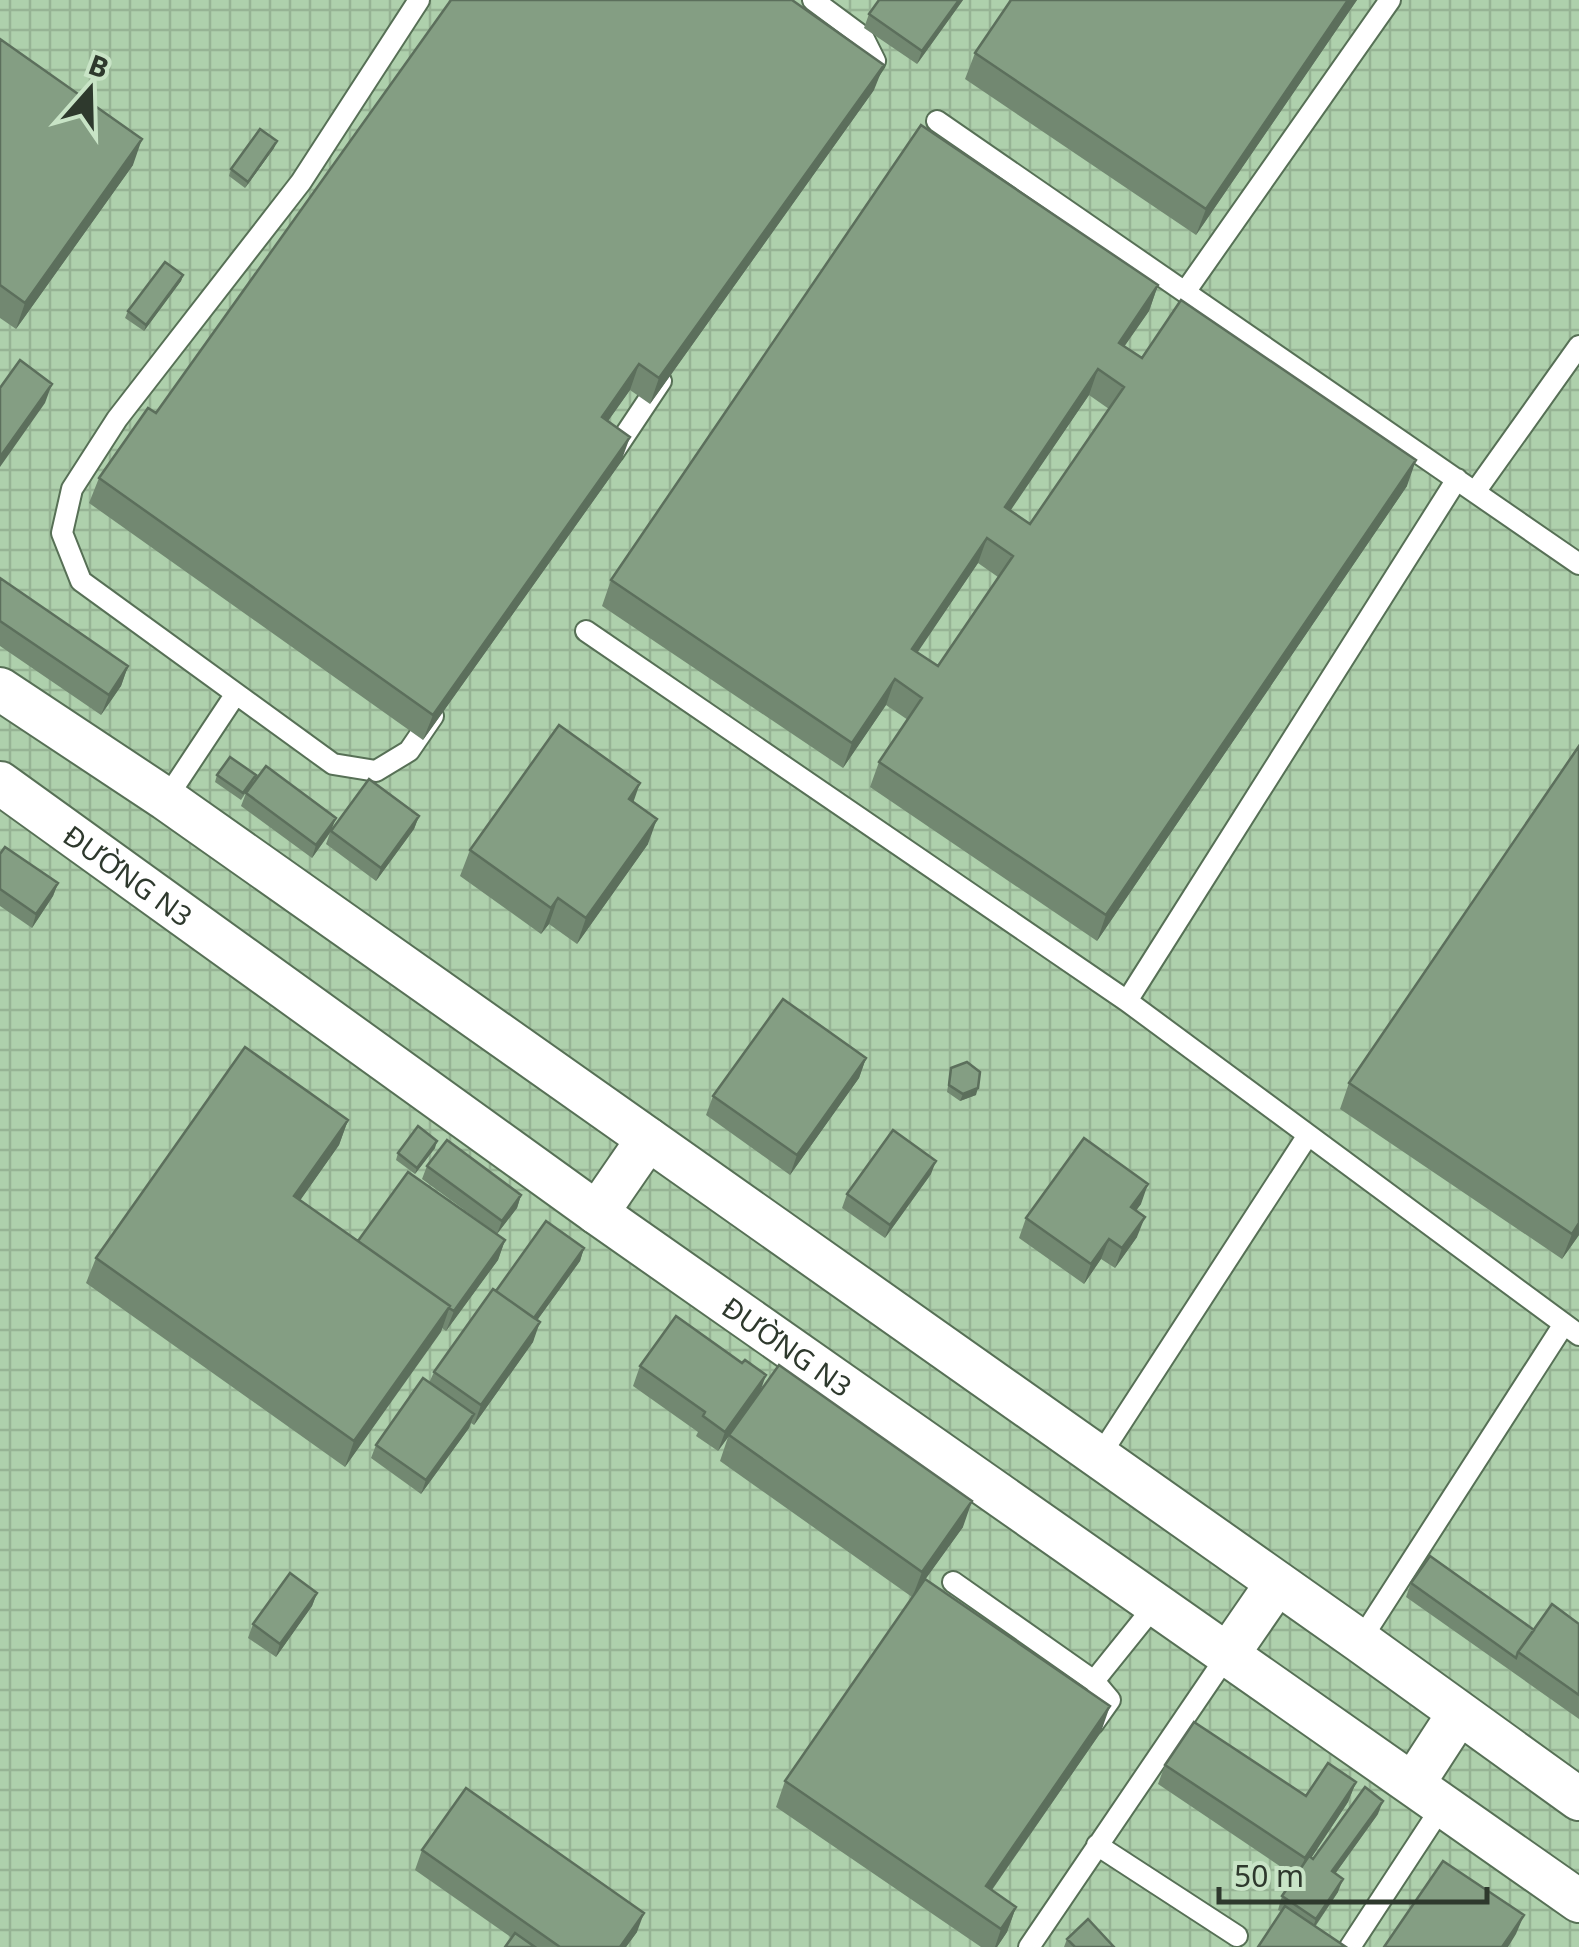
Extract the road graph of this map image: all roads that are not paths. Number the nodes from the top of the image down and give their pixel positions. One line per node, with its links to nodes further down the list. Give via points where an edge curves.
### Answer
1 (420, 0): 15 (lane, via 301,182 117,419 72,489 62,532 81,581)
2 (813, 0): 4 (lane, via 863,37 875,61)
3 (1390, 0): 6 (lane)
4 (854, 94)
5 (937, 120): 6 (lane)
6 (1185, 292): 10 (lane)
7 (1579, 346): 11 (lane)
8 (678, 356): 9 (lane)
9 (600, 472)
10 (1457, 479): 11 (lane); 19 (lane)
11 (1475, 492): 12 (lane)
12 (1579, 564)
13 (586, 631): 19 (lane)
14 (0, 689): 18 (street)
15 (235, 696): 16 (lane, via 333,764 376,771 409,751); 18 (lane)
16 (442, 702)
17 (0, 783): 22 (street, ĐƯỜNG N3)
18 (166, 799): 21 (street)
19 (1127, 1001): 20 (lane)
20 (1308, 1135): 23 (lane); 24 (lane)
21 (648, 1139): 22 (street); 24 (street)
22 (597, 1213): 27 (street, ĐƯỜNG N3)
23 (1571, 1330): 28 (lane)
24 (1099, 1456): 26 (street)
25 (953, 1582): 30 (lane)
26 (1278, 1582): 28 (street); 29 (street)
27 (1156, 1604): 29 (street, ĐƯỜNG N3); 30 (lane)
28 (1360, 1641): 31 (street)
29 (1228, 1654): 33 (street, ĐƯỜNG N3); 35 (lane)
30 (1094, 1681): 32 (lane, via 1110,1700)
31 (1460, 1713): 33 (street); 34 (street)
32 (1078, 1746)
33 (1428, 1794): 36 (street, ĐƯỜNG N3); 39 (lane)
34 (1579, 1799)
35 (1097, 1844): 37 (lane); 38 (lane)
36 (1579, 1901)
37 (1237, 1936)
38 (1029, 1947)
39 (1350, 1947)

